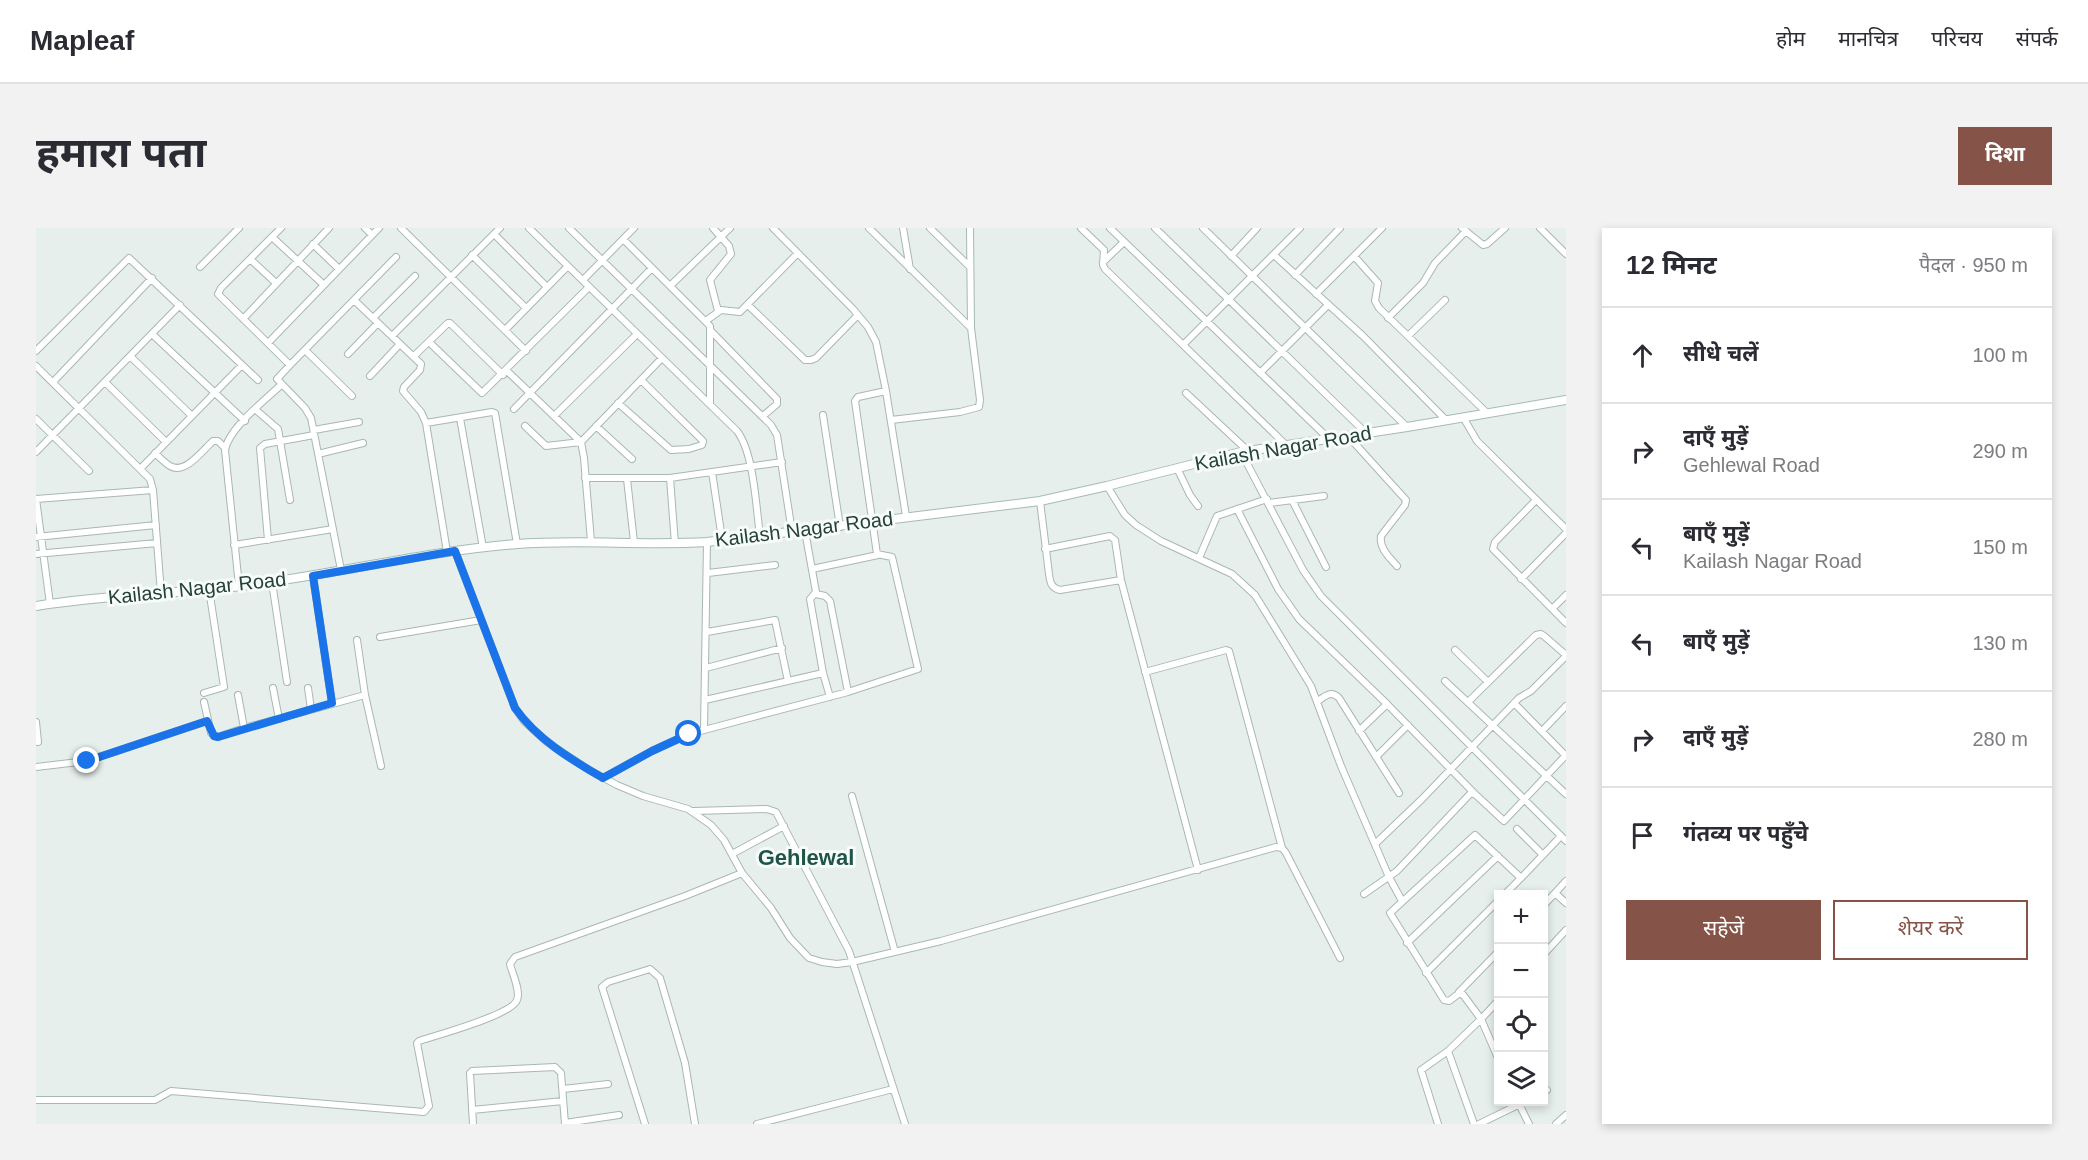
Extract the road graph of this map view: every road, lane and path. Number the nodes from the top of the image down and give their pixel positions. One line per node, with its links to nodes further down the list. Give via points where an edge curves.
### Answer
1 (239, 228): 48 (street)
2 (280, 228): 31 (street)
3 (329, 228): 35 (street)
4 (365, 228): 30 (street)
5 (379, 228): 30 (street)
6 (500, 228): 29 (street)
7 (530, 228): 47 (street)
8 (569, 228): 44 (street)
9 (634, 228): 33 (street)
10 (713, 228): 32 (street)
11 (730, 228): 32 (street)
12 (868, 228): 52 (street)
13 (903, 228): 52 (street)
14 (930, 228): 49 (street)
15 (970, 228): 49 (street)
16 (1081, 228): 46 (street, via 1104,250)
17 (1110, 228): 34 (street)
18 (1155, 228): 67 (street)
19 (1203, 228): 40 (street)
20 (1257, 228): 40 (street)
21 (1300, 228): 39 (street)
22 (1340, 228): 53 (street)
23 (1382, 228): 41 (street)
24 (1505, 228): 28 (street, via 1483,245)
25 (1540, 228): 37 (street)
26 (404, 229): 57 (street)
27 (775, 229): 36 (street)
28 (1464, 230): 76 (street, via 1423,283)
29 (494, 234): 38 (street); 62 (street)
30 (372, 235): 51 (street)
31 (272, 237): 43 (street); 45 (street)
32 (720, 237): 61 (street); 74 (street, via 731,254 710,280)
33 (623, 239): 44 (street); 50 (street)
34 (1124, 242): 46 (street); 80 (street)
35 (313, 244): 45 (street); 51 (street)
36 (797, 254): 70 (street); 75 (street)
37 (1566, 254)
38 (472, 255): 57 (street); 72 (street)
39 (1274, 255): 53 (street); 55 (street)
40 (1231, 256): 55 (street)
41 (1354, 256): 65 (street); 76 (street, via 1376,279 1379,286 1375,301)
42 (396, 257): 66 (street)
43 (250, 259): 59 (street); 77 (street, via 218,294)
44 (603, 260): 58 (street); 64 (street)
45 (297, 261): 59 (street); 60 (street)
46 (1104, 262): 92 (street, via 1105,270)
47 (568, 266): 58 (street); 62 (street)
48 (200, 267)
49 (971, 267): 82 (street)
50 (652, 268): 61 (street); 64 (street)
51 (339, 269): 60 (street)
52 (910, 270): 82 (street)
53 (1295, 275): 65 (street)
54 (415, 276): 78 (street)
55 (1253, 276): 67 (street); 81 (street)
56 (152, 278): 69 (street); 95 (street, via 132,258 127,258); 110 (street)
57 (451, 278): 83 (street); 87 (street)
58 (583, 280): 63 (street)
59 (276, 283): 77 (street)
60 (324, 285): 90 (street)
61 (670, 285): 79 (street)
62 (547, 287): 72 (street)
63 (589, 287): 73 (street); 96 (street)
64 (632, 289): 73 (street); 101 (street)
65 (1316, 294): 71 (street)
66 (354, 300): 78 (street); 93 (street)
67 (1229, 300): 80 (street); 94 (street)
68 (1445, 300): 88 (street)
69 (180, 305): 85 (street); 102 (street)
70 (748, 305): 74 (street, via 736,313); 75 (street, via 805,360 816,358)
71 (1328, 305): 81 (street); 133 (street)
72 (526, 308): 83 (street)
73 (612, 310): 86 (street); 115 (street)
74 (718, 311): 79 (street)
75 (858, 315): 113 (street, via 876,342)
76 (1388, 318): 88 (street)
77 (243, 319): 90 (street)
78 (376, 320): 87 (street); 97 (street)
79 (707, 320): 84 (street)
80 (1207, 322): 92 (street); 106 (street)
81 (1305, 327): 94 (street); 139 (street)
82 (971, 328): 132 (street, via 979,407)
83 (505, 330): 96 (street)
84 (711, 331): 101 (street); 128 (street, via 777,399 777,404)
85 (152, 334): 98 (street); 114 (street)
86 (637, 334): 100 (street); 127 (street)
87 (392, 336): 91 (street)
88 (1408, 336): 124 (street)
89 (429, 342): 99 (street); 105 (street, via 448,323 453,324); 105 (street, via 482,393)
90 (268, 343): 103 (street)
91 (400, 344): 99 (street); 107 (street)
92 (1184, 344): 149 (street)
93 (305, 350): 103 (street); 117 (street)
94 (1282, 350): 106 (street); 141 (street)
95 (36, 351)
96 (526, 351): 105 (street)
97 (348, 354)
98 (130, 356): 111 (street); 126 (street)
99 (414, 357): 136 (street, via 421,367 403,391)
100 (662, 358): 109 (street); 120 (street)
101 (709, 362): 120 (street); 128 (street)
102 (242, 365): 108 (street); 114 (street)
103 (290, 365): 112 (street, via 277,378)
104 (36, 366): 110 (street)
105 (504, 372): 115 (street)
106 (1260, 373): 144 (street)
107 (370, 376)
108 (258, 380)
109 (640, 380): 119 (street); 119 (street, via 703,441 702,445 671,450)
110 (53, 382): 121 (street)
111 (105, 382): 121 (street); 146 (street)
112 (281, 385): 123 (street); 140 (street, via 309,413)
113 (886, 391): 132 (street); 177 (street, via 855,401)
114 (214, 393): 126 (street); 134 (street)
115 (531, 393): 122 (street); 127 (street)
116 (1186, 393): 151 (street)
117 (352, 396)
118 (1566, 400): 124 (street, Kailash Nagar Road)
119 (618, 403): 138 (street)
120 (710, 404): 157 (street, via 743,438)
121 (80, 408): 142 (street); 158 (street)
122 (514, 409)
123 (256, 410): 134 (street); 145 (street, via 276,425)
124 (1487, 413): 129 (street, Kailash Nagar Road)
125 (823, 415): 179 (street)
126 (192, 416): 146 (street)
127 (554, 416): 147 (street)
128 (763, 416): 156 (street, via 775,430)
129 (1463, 417): 133 (street, Kailash Nagar Road); 171 (street, via 1477,441)
130 (460, 418): 136 (street); 192 (street, via 495,413); 195 (street)
131 (36, 419): 142 (street)
132 (891, 420): 176 (street)
133 (1446, 420): 139 (street, Kailash Nagar Road)
134 (245, 421): 150 (street)
135 (359, 422): 140 (street)
136 (426, 423): 197 (street)
137 (525, 426): 147 (street, via 546,446)
138 (596, 426): 147 (street); 155 (street)
139 (1407, 427): 141 (street, Kailash Nagar Road)
140 (314, 433): 145 (street); 154 (street)
141 (1366, 433): 143 (street, Kailash Nagar Road)
142 (53, 436): 152 (street); 160 (street)
143 (1348, 436): 144 (street, Kailash Nagar Road); 202 (street, via 1406,500 1380,536 1385,552)
144 (1329, 439): 149 (street, Kailash Nagar Road)
145 (281, 441): 169 (street); 187 (street, via 260,448)
146 (166, 442): 153 (street)
147 (581, 442): 162 (street)
148 (363, 443): 154 (street)
149 (1286, 445): 151 (street, Kailash Nagar Road)
150 (225, 448): 153 (street, via 213,441 188,465 177,468); 194 (street)
151 (1244, 451): 159 (street, Kailash Nagar Road); 173 (street)
152 (36, 452)
153 (155, 453): 158 (street)
154 (318, 454): 180 (street)
155 (632, 459)
156 (782, 462): 157 (street); 183 (street)
157 (750, 466): 161 (street); 184 (street)
158 (141, 468): 166 (street)
159 (1177, 468): 165 (street, Kailash Nagar Road); 174 (street)
160 (89, 471)
161 (712, 472): 163 (street); 186 (street)
162 (585, 478): 164 (street); 188 (street)
163 (670, 478): 164 (street); 193 (street)
164 (627, 479): 189 (street)
165 (1107, 486): 172 (street, Kailash Nagar Road); 200 (street, via 1136,525 1161,542)
166 (153, 490): 168 (street); 178 (street)
167 (1324, 496): 170 (street)
168 (36, 499): 185 (street)
169 (290, 500)
170 (1292, 500): 173 (street); 203 (street)
171 (1536, 500): 182 (street); 208 (street, via 1493,546 1494,552)
172 (1040, 501): 176 (street, Kailash Nagar Road); 196 (street)
173 (1268, 501): 175 (street); 260 (street, via 1303,570 1321,596)
174 (1198, 506)
175 (1237, 509): 200 (street, via 1215,519); 247 (street, via 1284,600)
176 (906, 516): 177 (street, Kailash Nagar Road)
177 (871, 521): 179 (street, Kailash Nagar Road); 199 (street)
178 (156, 525): 185 (street); 191 (street)
179 (840, 527): 181 (street, Kailash Nagar Road)
180 (333, 529): 187 (street); 205 (street)
181 (805, 531): 183 (street, Kailash Nagar Road); 204 (street)
182 (1566, 531): 208 (street)
183 (792, 532): 184 (street, Kailash Nagar Road)
184 (760, 536): 186 (street, Kailash Nagar Road)
185 (39, 537): 198 (street)
186 (722, 539): 190 (street, Kailash Nagar Road)
187 (268, 540): 194 (street)
188 (591, 541): 189 (street, Kailash Nagar Road); 192 (street, Kailash Nagar Road)
189 (634, 542): 193 (street, Kailash Nagar Road)
190 (707, 542): 193 (street, Kailash Nagar Road); 206 (street)
191 (157, 543): 198 (street); 213 (street)
192 (518, 544): 195 (street, Kailash Nagar Road)
193 (675, 544)
194 (234, 545): 211 (street)
195 (483, 548): 197 (street, Kailash Nagar Road)
196 (1045, 549): 209 (street, via 1054,589); 209 (street, via 1112,537)
197 (451, 552): 205 (street, Kailash Nagar Road); 219 (street)
198 (40, 553): 216 (street)
199 (878, 555): 204 (street); 236 (street, via 892,557 918,669)
200 (1198, 558): 242 (street, via 1232,574 1255,595)
201 (775, 565): 206 (street)
202 (1397, 566)
203 (1326, 567)
204 (812, 569): 214 (street)
205 (341, 570): 207 (street, Kailash Nagar Road)
206 (708, 573): 221 (street)
207 (313, 576): 210 (street, Kailash Nagar Road); 245 (street)
208 (1521, 579): 218 (street)
209 (1121, 580): 228 (street)
210 (272, 582): 211 (street, Kailash Nagar Road); 232 (street)
211 (239, 586): 212 (street, Kailash Nagar Road)
212 (209, 589): 213 (street, Kailash Nagar Road); 237 (street, via 224,687)
213 (161, 593): 216 (street, Kailash Nagar Road)
214 (816, 594): 229 (street, via 810,601); 236 (street, via 830,601)
215 (1566, 595): 218 (street)
216 (50, 604): 217 (street, Kailash Nagar Road)
217 (36, 606)
218 (1552, 609): 220 (street)
219 (481, 620): 222 (street); 267 (street, via 515,708 524,721 561,753)
220 (1566, 623)
221 (707, 632): 224 (street, via 772,619 777,622); 227 (street)
222 (380, 637)
223 (357, 640): 239 (street)
224 (782, 648): 227 (street); 230 (street)
225 (1455, 650): 233 (street)
226 (1566, 656): 233 (street, via 1538,634); 246 (street)
227 (706, 668): 241 (street)
228 (1145, 672): 278 (street, via 1229,651); 282 (street)
229 (823, 674): 230 (street); 240 (street)
230 (788, 681): 241 (street)
231 (1445, 681): 244 (street)
232 (287, 682)
233 (1488, 682): 244 (street)
234 (273, 688): 250 (street)
235 (308, 688): 249 (street)
236 (848, 692): 240 (street)
237 (204, 693)
238 (238, 695): 255 (street)
239 (365, 695): 245 (street); 263 (street)
240 (830, 697): 256 (street)
241 (705, 700): 256 (street)
242 (1318, 701): 257 (street, via 1329,693 1336,695); 277 (street)
243 (204, 702): 251 (street)
244 (1468, 702): 254 (street)
245 (332, 703): 249 (street)
246 (1514, 703): 254 (street); 258 (street)
247 (1387, 704): 253 (street); 257 (street)
248 (1566, 706): 258 (street)
249 (311, 709): 250 (street)
250 (279, 719): 255 (street)
251 (207, 721): 255 (street, via 218,737); 264 (street, via 87,761)
252 (36, 722): 259 (street)
253 (1408, 726): 262 (street); 265 (street)
254 (1493, 726): 260 (street); 266 (street)
255 (244, 728)
256 (704, 729): 267 (street, via 670,742)
257 (1359, 731): 262 (street)
258 (1542, 731): 261 (street)
259 (38, 742)
260 (1472, 747): 265 (street); 272 (street)
261 (1566, 755): 266 (street)
262 (1376, 757): 268 (street)
263 (381, 766)
264 (36, 767)
265 (1451, 769): 269 (street); 277 (street)
266 (1546, 776): 270 (street); 272 (street)
267 (603, 778): 273 (street)
268 (1399, 793)
269 (1474, 793): 272 (street, via 1504,821); 284 (street)
270 (1566, 794)
271 (852, 796): 297 (street)
272 (1524, 800): 276 (street)
273 (692, 811): 274 (street, via 767,809 776,812); 279 (street, via 718,832)
274 (784, 826): 279 (street); 300 (street)
275 (1517, 829): 280 (street)
276 (1563, 838): 280 (street)
277 (1375, 844): 284 (street)
278 (1282, 848): 282 (street); 299 (street)
279 (732, 854): 283 (street)
280 (1543, 855): 285 (street)
281 (1498, 856): 285 (street); 290 (street, via 1477,836 1472,836); 295 (street)
282 (1198, 870): 297 (street)
283 (742, 873): 300 (street, via 809,958 837,964); 310 (street, via 515,957 510,964 518,996 512,1007 417,1043 429,1106 424,1112 171,1091 155,1101)
284 (1389, 877): 289 (street); 290 (street)
285 (1521, 878): 287 (street)
286 (1566, 881): 288 (street)
287 (1508, 890)
288 (1555, 893): 291 (street); 292 (street)
289 (1364, 894)
290 (1402, 901): 295 (street, via 1390,913)
291 (1548, 901)
292 (1566, 903)
293 (1494, 905): 301 (street)
294 (1566, 930): 296 (street)
295 (1407, 943): 301 (street)
296 (1548, 950)
297 (895, 952): 300 (street)
298 (1494, 956): 302 (street)
299 (1340, 958)
300 (852, 962): 309 (street)
301 (1426, 973): 302 (street, via 1446,1002)
302 (1459, 992): 304 (street)
303 (1494, 1005): 304 (street)
304 (1481, 1019): 305 (street); 306 (street)
305 (1448, 1051): 324 (street, via 1421,1070); 325 (street)
306 (1495, 1052)
307 (608, 1084): 308 (street)
308 (562, 1089): 311 (street); 314 (street, via 561,1073 555,1067 472,1071 468,1076)
309 (893, 1089): 322 (street); 323 (street)
310 (36, 1100)
311 (563, 1101): 314 (street); 319 (street)
312 (1513, 1106): 326 (street)
313 (1522, 1106): 327 (street)
314 (472, 1110): 318 (street)
315 (619, 1115): 319 (street)
316 (1566, 1115): 317 (street)
317 (1558, 1123)
318 (472, 1124)
319 (565, 1124)
320 (645, 1124): 321 (street, via 602,987 650,969 660,978 685,1063)
321 (695, 1124)
322 (757, 1124)
323 (905, 1124)
324 (1438, 1124)
325 (1474, 1124)
326 (1479, 1124)
327 (1529, 1124)

